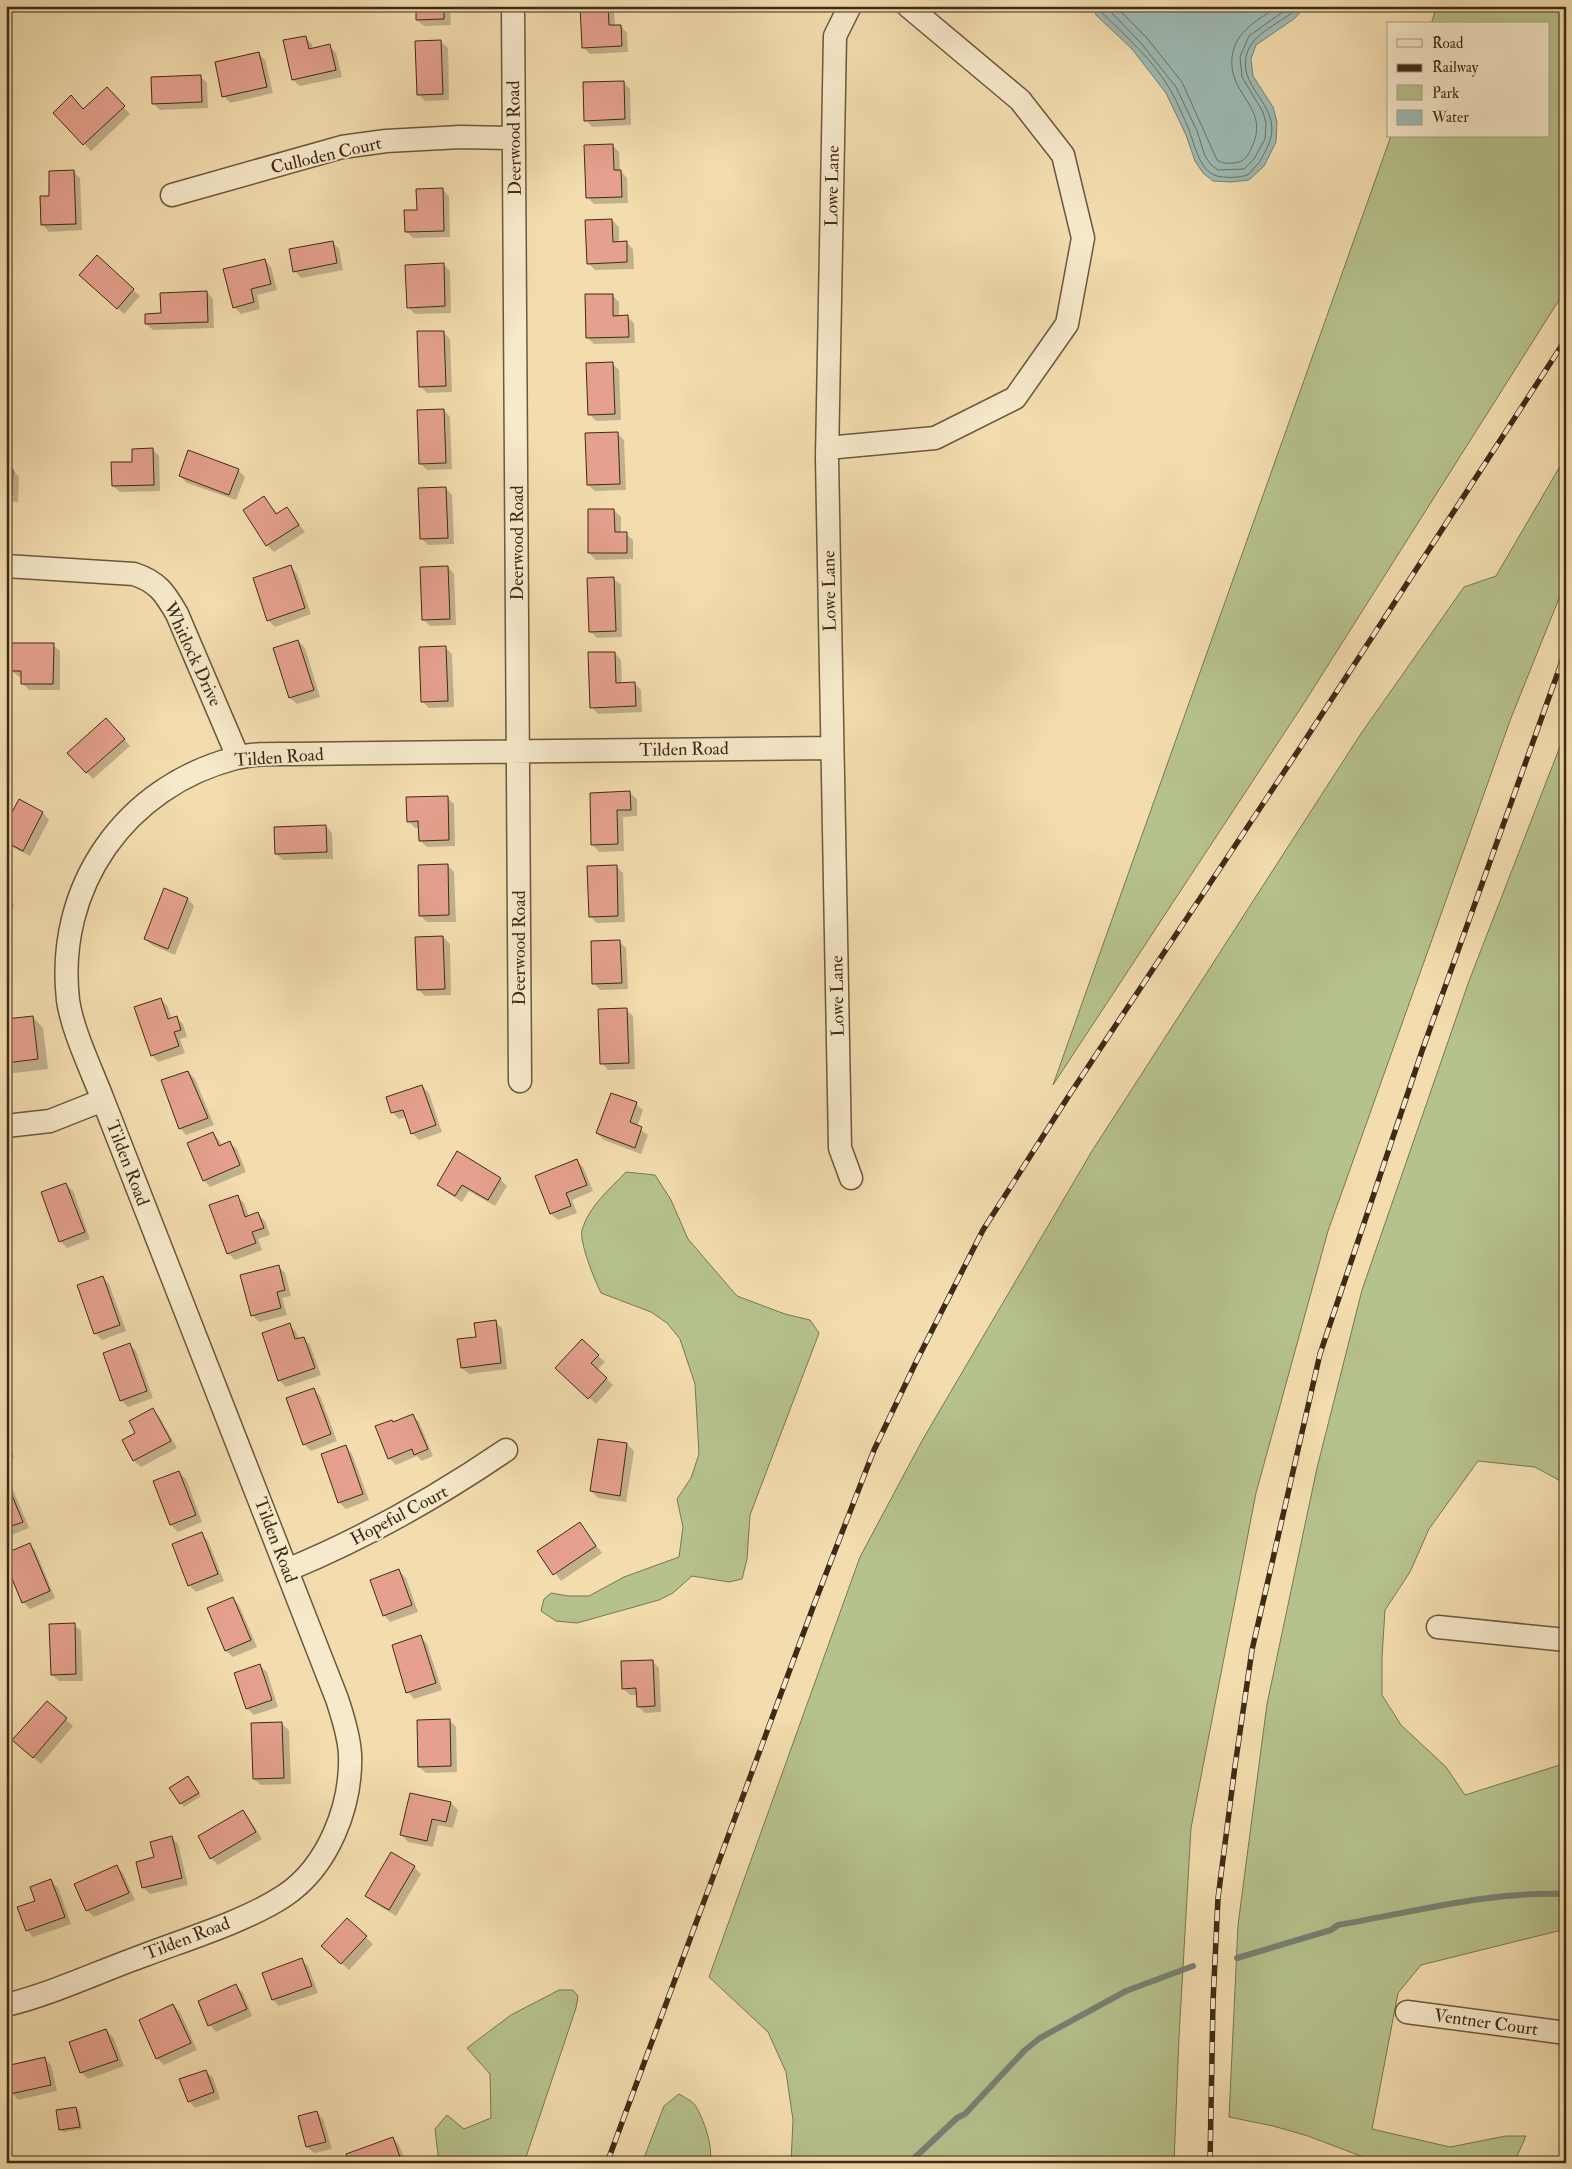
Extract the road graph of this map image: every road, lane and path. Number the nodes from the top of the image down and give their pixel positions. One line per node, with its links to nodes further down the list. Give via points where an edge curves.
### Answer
1 (513, 6): 4 (street, Deerwood Road)
2 (850, 6): 6 (street, Lowe Lane, via 835,36)
3 (908, 6): 6 (street, via 1020,100 1063,155 1083,238 1067,324 1015,398 935,438)
4 (514, 138): 5 (street, Culloden Court, via 386,141 342,148); 9 (street, Deerwood Road)
5 (172, 195)
6 (827, 448): 8 (street, Lowe Lane)
7 (6, 566): 10 (street, Whitlock Drive, via 134,574 149,579 164,592 178,614)
8 (832, 748): 9 (street, Tilden Road); 14 (street, Lowe Lane, via 840,1148)
9 (519, 751): 10 (street, Tilden Road); 11 (street, Deerwood Road)
10 (238, 757): 12 (street, Tilden Road, via 172,784 128,817 102,851 79,901 70,932 66,972 68,1002)
11 (520, 1081)
12 (103, 1100): 13 (street, via 50,1121); 16 (street, Tilden Road)
13 (6, 1126)
14 (851, 1178)
15 (506, 1450): 16 (street, Hopeful Court, via 454,1485 362,1536)
16 (287, 1570): 19 (street, Tilden Road, via 337,1699 350,1754 348,1785 332,1839 299,1884 260,1910)
17 (1438, 1627): 18 (street)
18 (1566, 1640)
19 (6, 2005)
20 (1407, 2012): 21 (street, Ventner Court)
21 (1566, 2033)

